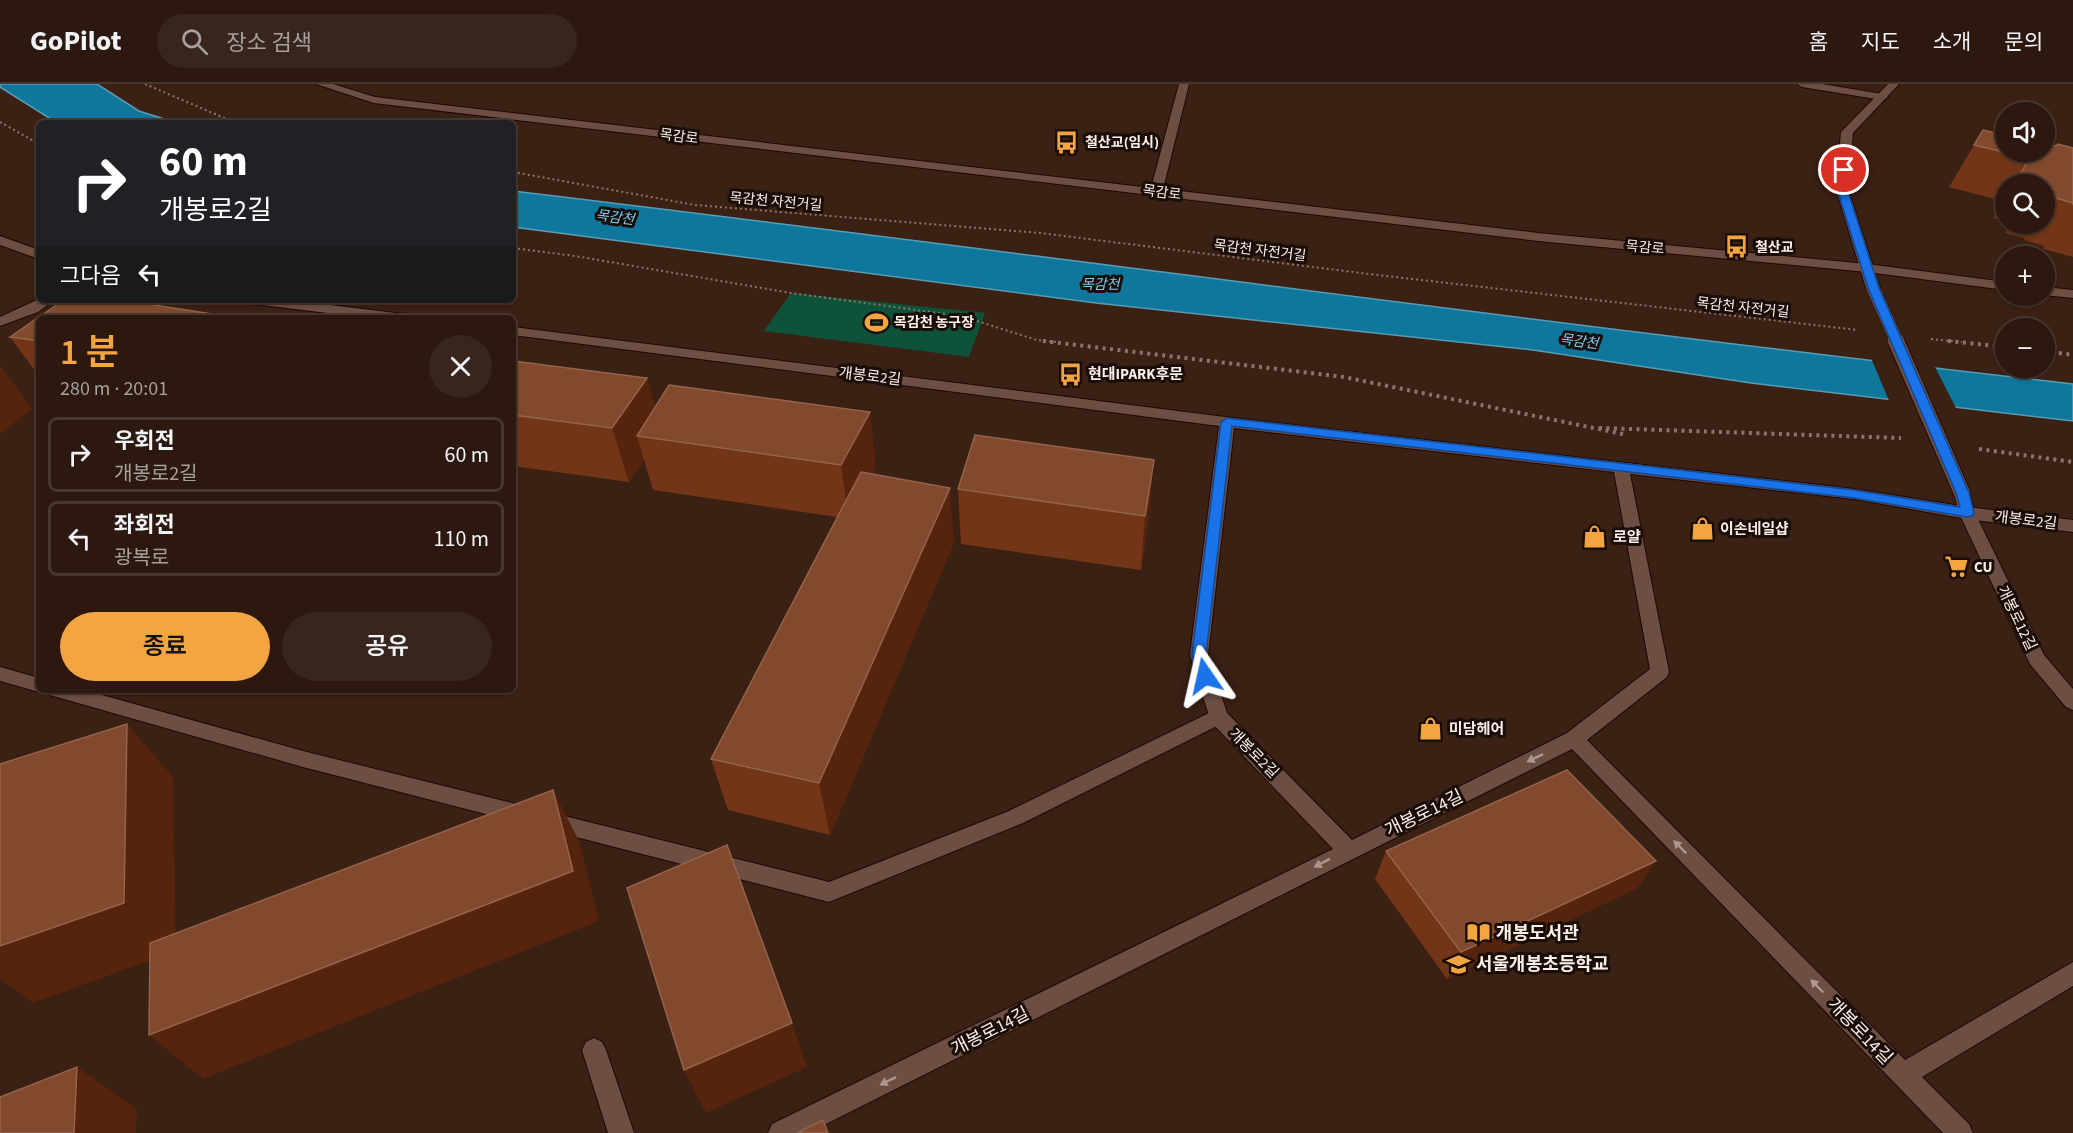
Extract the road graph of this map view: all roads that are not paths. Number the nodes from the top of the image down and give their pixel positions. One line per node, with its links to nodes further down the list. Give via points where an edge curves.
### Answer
1 (321, 84): 6 (street, 목감로, via 374,100)
2 (1184, 84): 6 (street)
3 (1802, 84): 5 (street)
4 (1894, 84): 5 (street, 개봉로12길)
5 (1882, 97): 9 (street, 개봉로12길, via 1848,132 1842,189)
6 (1156, 192): 9 (street, 목감로, via 1538,237)
7 (0, 240): 8 (street)
8 (36, 254)
9 (1868, 268): 10 (street, 목감로); 20 (street, 개봉로12길, bridge)
10 (1995, 285)
11 (2055, 292): 12 (street)
12 (2073, 294)
13 (42, 303): 16 (street)
14 (279, 303): 15 (street)
15 (379, 315)
16 (0, 322)
17 (516, 331): 18 (street, 개봉로2길)
18 (1227, 422): 19 (street, 개봉로2길); 26 (street, 개봉로2길, via 1199,655)
19 (1621, 467): 20 (street, 개봉로2길, via 1854,494); 27 (street, via 1660,672)
20 (1967, 513): 21 (street, 개봉로2길); 25 (street, 개봉로12길, via 2037,659)
21 (2073, 525)
22 (0, 674): 23 (street)
23 (36, 684)
24 (68, 693): 26 (street, via 303,759 829,892 1016,817)
25 (2073, 702)
26 (1218, 717): 28 (street, 개봉로2길)
27 (1574, 739): 28 (street, 개봉로14길, one-way to 28); 31 (street, 개봉로14길, one-way to 27)
28 (1348, 850): 33 (street, 개봉로14길, one-way to 33)
29 (2073, 974): 31 (street)
30 (594, 1050): 32 (street)
31 (1903, 1074): 34 (street, 개봉로14길)
32 (621, 1133)
33 (780, 1133)
34 (1960, 1133)

